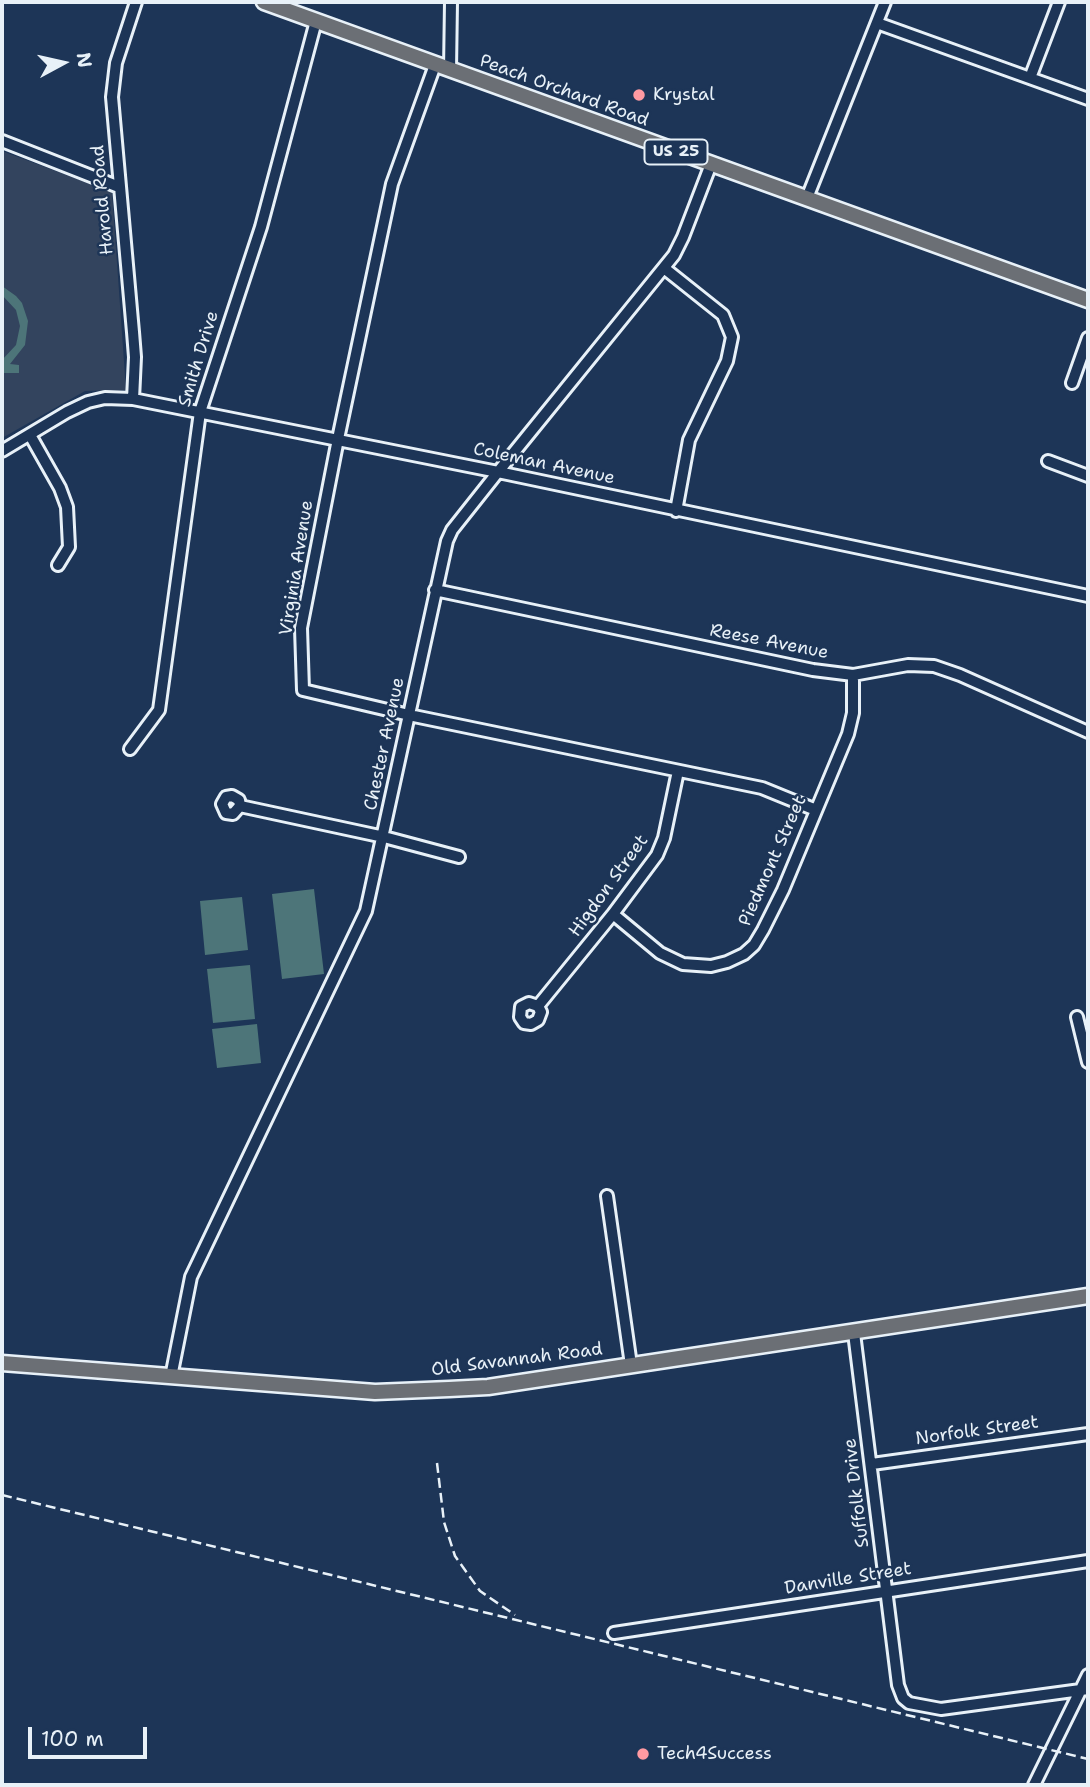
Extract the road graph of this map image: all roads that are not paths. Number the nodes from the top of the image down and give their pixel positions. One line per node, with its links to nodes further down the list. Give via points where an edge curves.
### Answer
1 (136, 2): 14 (street, Harold Road, via 114,79)
2 (264, 2): 6 (main road, Peach Orchard Road / US 25)
3 (451, 2): 9 (street)
4 (885, 2): 7 (street)
5 (1059, 2): 10 (street)
6 (316, 21): 8 (main road, Peach Orchard Road / US 25); 21 (street, Smith Drive, via 261,227)
7 (877, 23): 10 (street); 15 (street)
8 (435, 65): 9 (main road, Peach Orchard Road / US 25); 23 (street, Virginia Avenue, via 392,184)
9 (450, 70): 13 (main road, Peach Orchard Road / US 25)
10 (1030, 78): 11 (street)
11 (1088, 99)
12 (2, 141): 14 (street)
13 (712, 164): 15 (main road, Peach Orchard Road / US 25); 16 (street, Chester Avenue, via 683,237)
14 (119, 187): 20 (street, Harold Road, via 135,358)
15 (807, 198): 17 (main road, Peach Orchard Road / US 25)
16 (664, 268): 26 (street, Chester Avenue); 28 (street, via 723,315 732,337 727,361 689,440)
17 (1088, 300)
18 (1088, 338): 19 (street)
19 (1072, 383)
20 (133, 399): 21 (street, Coleman Avenue); 22 (street, Coleman Avenue, via 88,402)
21 (200, 412): 23 (street, Coleman Avenue); 35 (street, Smith Drive, via 159,710)
22 (30, 435): 24 (street, Coleman Avenue); 29 (street, via 67,507 69,547)
23 (338, 439): 26 (street, Coleman Avenue); 33 (street, Virginia Avenue, via 301,628 303,690)
24 (2, 452)
25 (1048, 461): 27 (street)
26 (498, 472): 28 (street, Coleman Avenue); 30 (street, Chester Avenue, via 452,530)
27 (1088, 476)
28 (676, 511): 31 (street, Coleman Avenue)
29 (58, 565)
30 (435, 590): 32 (street, Reese Avenue); 33 (street, Chester Avenue)
31 (1088, 596)
32 (853, 675): 34 (street, Reese Avenue, via 908,665 934,666); 38 (street, Piedmont Street, via 851,726)
33 (410, 715): 36 (street, Virginia Avenue); 39 (street, Chester Avenue)
34 (1088, 732)
35 (130, 749)
36 (678, 771): 38 (street, Virginia Avenue, via 762,788); 41 (street, Higdon Street, via 661,847)
37 (240, 806): 39 (street)
38 (816, 810): 41 (street, Piedmont Street, via 763,930 744,954 711,965 683,964 660,953)
39 (384, 837): 40 (street); 50 (street, Chester Avenue, via 366,912 191,1277)
40 (459, 857)
41 (613, 914): 42 (street, Higdon Street)
42 (538, 1006)
43 (1077, 1017): 44 (street)
44 (1088, 1062)
45 (607, 1196): 49 (street)
46 (1088, 1296): 47 (main road, Old Savannah Road)
47 (855, 1333): 49 (main road, Old Savannah Road); 52 (street, Suffolk Drive)
48 (2, 1363): 50 (main road, Old Savannah Road)
49 (631, 1365): 50 (main road, Old Savannah Road, via 488,1387 415,1391)
50 (171, 1377)
51 (1088, 1434): 52 (street, Norfolk Street)
52 (872, 1464): 54 (street, Suffolk Drive)
53 (1088, 1561): 54 (street, Danville Street)
54 (887, 1591): 55 (street, Danville Street); 57 (street, Suffolk Drive, via 899,1691 909,1703 941,1709)
55 (614, 1633)
56 (1088, 1675): 57 (street)
57 (1085, 1689): 58 (street)
58 (1034, 1785)

